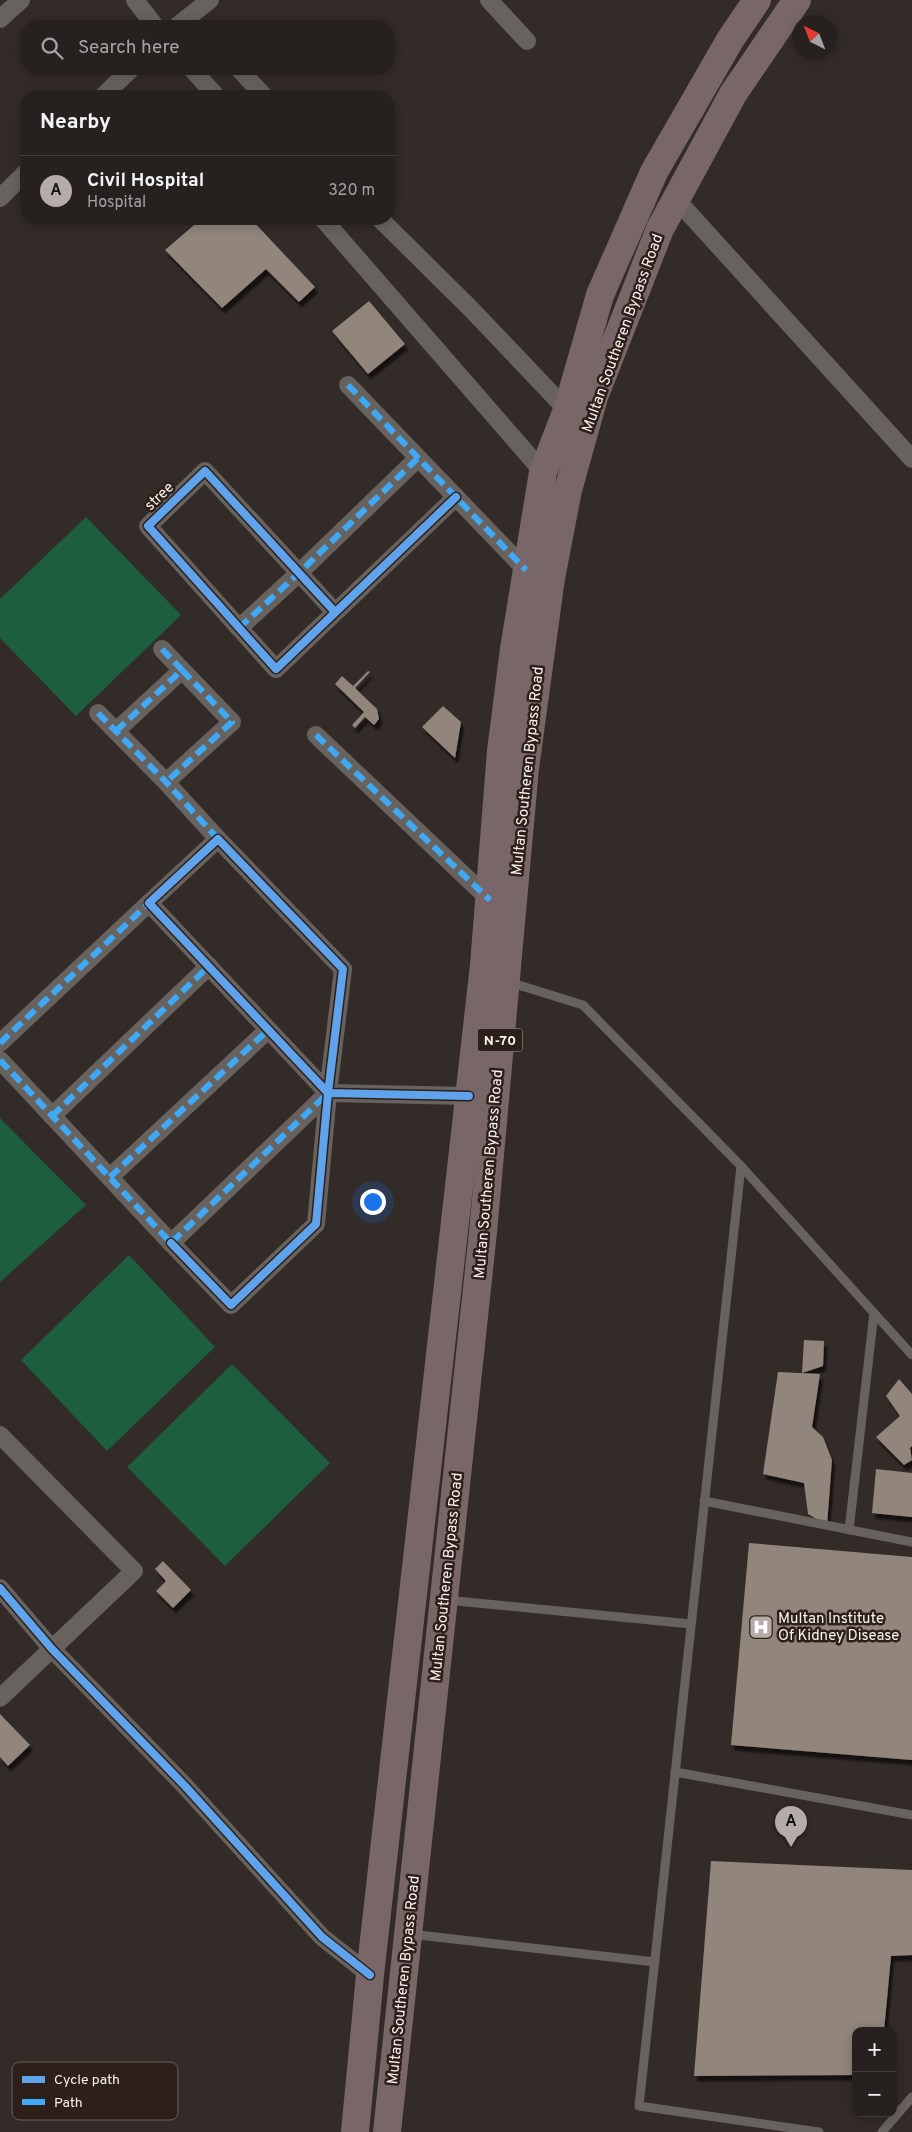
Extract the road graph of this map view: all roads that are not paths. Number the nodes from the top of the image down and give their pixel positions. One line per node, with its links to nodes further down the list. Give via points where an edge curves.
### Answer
1 (22, 0): 7 (street)
2 (135, 0): 8 (street)
3 (210, 0): 9 (street)
4 (489, 0): 10 (street)
5 (757, 0): 23 (highway, Multan Southeren Bypass Road / N-70, via 730,40 654,172 600,295)
6 (797, 0): 19 (highway, Multan Southeren Bypass Road / N-70, via 733,94)
7 (0, 19)
8 (150, 20)
9 (191, 20)
10 (527, 41)
11 (125, 75): 14 (street)
12 (197, 75): 15 (street)
13 (244, 75): 16 (street)
14 (109, 90)
15 (211, 90)
16 (258, 90)
17 (20, 178): 18 (street)
18 (0, 198)
19 (676, 199): 25 (street); 42 (highway, Multan Southeren Bypass Road / N-70, via 660,229 594,397 568,490 551,578 525,768)
20 (328, 225): 26 (street)
21 (386, 225): 23 (street)
22 (348, 385): 24 (street)
23 (567, 410): 26 (highway, Multan Southeren Bypass Road / N-70)
24 (418, 458): 27 (street); 29 (street)
25 (912, 459)
26 (543, 472): 28 (highway, Multan Southeren Bypass Road / N-70)
27 (456, 497): 28 (street); 30 (street, stree)
28 (526, 570): 39 (highway, Multan Southeren Bypass Road / N-70, via 501,751)
29 (300, 573): 30 (street, stree); 31 (street); 31 (street, stree, via 205,471 148,526)
30 (335, 612): 31 (street, stree, via 276,669)
31 (239, 628)
32 (162, 649): 33 (street)
33 (182, 670): 35 (street); 37 (street, via 232,722)
34 (98, 714): 35 (street)
35 (116, 731): 37 (street)
36 (316, 735): 39 (street)
37 (166, 782): 38 (street)
38 (218, 839): 40 (street); 46 (street, via 343,969)
39 (490, 900): 47 (highway, Multan Southeren Bypass Road / N-70)
40 (149, 903): 41 (street); 44 (street)
41 (209, 966): 43 (street); 48 (street)
42 (506, 981): 49 (lane, via 583,1005); 59 (highway, Multan Southeren Bypass Road / N-70)
43 (268, 1030): 46 (street); 50 (street)
44 (0, 1043)
45 (0, 1060): 48 (street)
46 (328, 1093): 47 (street); 51 (street); 51 (street, via 316,1224 266,1272 231,1305)
47 (469, 1096): 67 (highway, Multan Southeren Bypass Road / N-70)
48 (52, 1116): 50 (street)
49 (741, 1166): 52 (lane); 55 (lane)
50 (110, 1177): 51 (street)
51 (171, 1243)
52 (874, 1313): 53 (lane); 56 (lane)
53 (912, 1355)
54 (0, 1435): 61 (street, via 134,1571)
55 (704, 1501): 56 (lane); 60 (lane)
56 (849, 1530): 57 (lane)
57 (912, 1542)
58 (0, 1588): 61 (street)
59 (444, 1600): 60 (lane); 65 (highway, Multan Southeren Bypass Road / N-70)
60 (691, 1624): 63 (lane)
61 (52, 1649): 62 (street); 67 (street, via 185,1786 322,1937)
62 (0, 1698)
63 (675, 1772): 64 (lane); 66 (lane)
64 (912, 1815)
65 (408, 1934): 66 (lane); 70 (highway, Multan Southeren Bypass Road / N-70)
66 (654, 1962): 71 (lane, via 639,2106)
67 (370, 1975): 69 (highway, Multan Southeren Bypass Road / N-70)
68 (912, 2097): 72 (lane)
69 (354, 2132)
70 (386, 2132)
71 (819, 2132)
72 (882, 2132)

